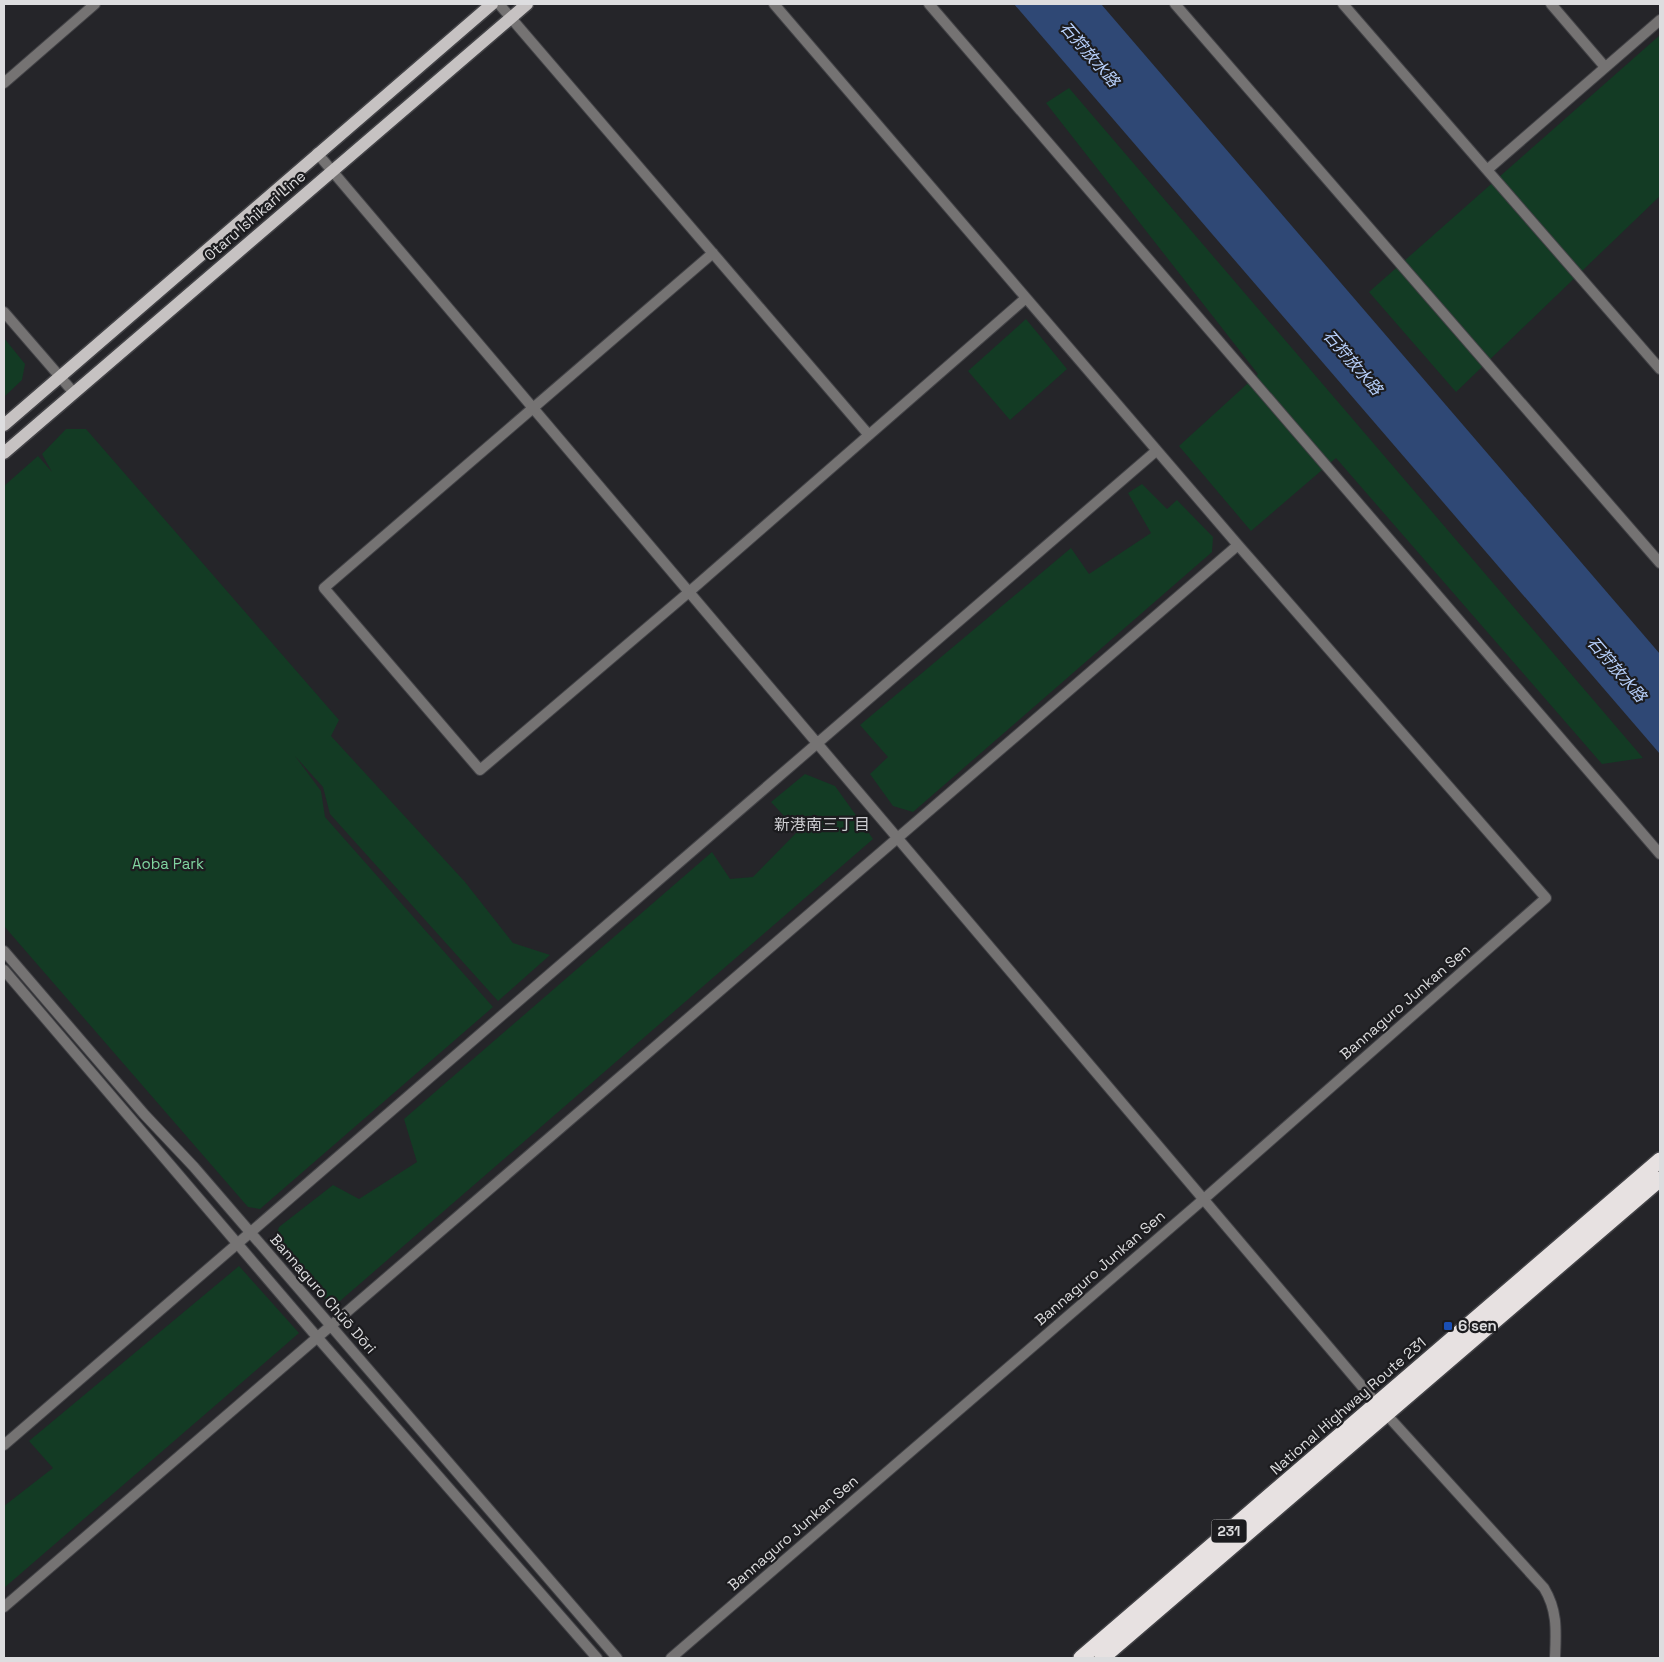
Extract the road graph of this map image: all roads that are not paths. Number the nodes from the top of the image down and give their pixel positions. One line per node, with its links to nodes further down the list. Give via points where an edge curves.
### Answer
1 (95, 4): 13 (street)
2 (492, 4): 14 (main road, Otaru Ishikari Line)
3 (499, 4): 10 (street)
4 (527, 4): 10 (main road, Otaru Ishikari Line)
5 (774, 4): 18 (street)
6 (929, 4): 33 (street)
7 (1175, 4): 29 (street)
8 (1343, 4): 16 (street)
9 (1551, 4): 12 (street)
10 (511, 18): 15 (main road, Otaru Ishikari Line); 17 (street)
11 (1660, 20): 12 (street)
12 (1606, 67): 16 (street)
13 (4, 83)
14 (317, 153): 15 (street); 21 (main road, Otaru Ishikari Line)
15 (333, 170): 22 (main road, Otaru Ishikari Line); 23 (street)
16 (1487, 170): 20 (street)
17 (713, 253): 23 (street); 25 (street)
18 (1026, 298): 25 (street); 26 (street)
19 (4, 312): 21 (street)
20 (1660, 369)
21 (60, 377): 22 (street); 24 (main road, Otaru Ishikari Line)
22 (74, 393): 27 (main road, Otaru Ishikari Line)
23 (533, 407): 30 (street); 30 (street, via 324,588 480,770)
24 (4, 425)
25 (868, 434): 30 (street)
26 (1156, 450): 28 (street); 31 (street)
27 (4, 453)
28 (1238, 545): 32 (street); 38 (street, Bannaguro Junkan Sen, via 1546,898)
29 (1660, 563)
30 (689, 592): 31 (street)
31 (817, 743): 32 (street); 39 (street)
32 (897, 838): 38 (street); 41 (street)
33 (1660, 854)
34 (4, 951): 39 (street, Bannaguro Chūō Dōri)
35 (4, 970): 40 (street)
36 (1660, 1160): 43 (highway, National Highway Route 231 / 231)
37 (1660, 1179): 43 (highway, National Highway Route 231 / 231)
38 (1205, 1198): 43 (street); 49 (street, Bannaguro Junkan Sen)
39 (251, 1233): 40 (street); 41 (street, Bannaguro Chūō Dōri)
40 (238, 1245): 42 (street); 44 (street)
41 (331, 1326): 42 (street); 48 (street, Bannaguro Chūō Dōri)
42 (317, 1338): 45 (street); 47 (street)
43 (1382, 1409): 46 (highway, National Highway Route 231 / 231); 51 (street, via 1544,1588 1552,1600 1557,1622)
44 (4, 1445)
45 (4, 1607)
46 (1102, 1655): 50 (highway, National Highway Route 231 / 231)
47 (597, 1658)
48 (617, 1658)
49 (671, 1658)
50 (1081, 1658)
51 (1555, 1658)

